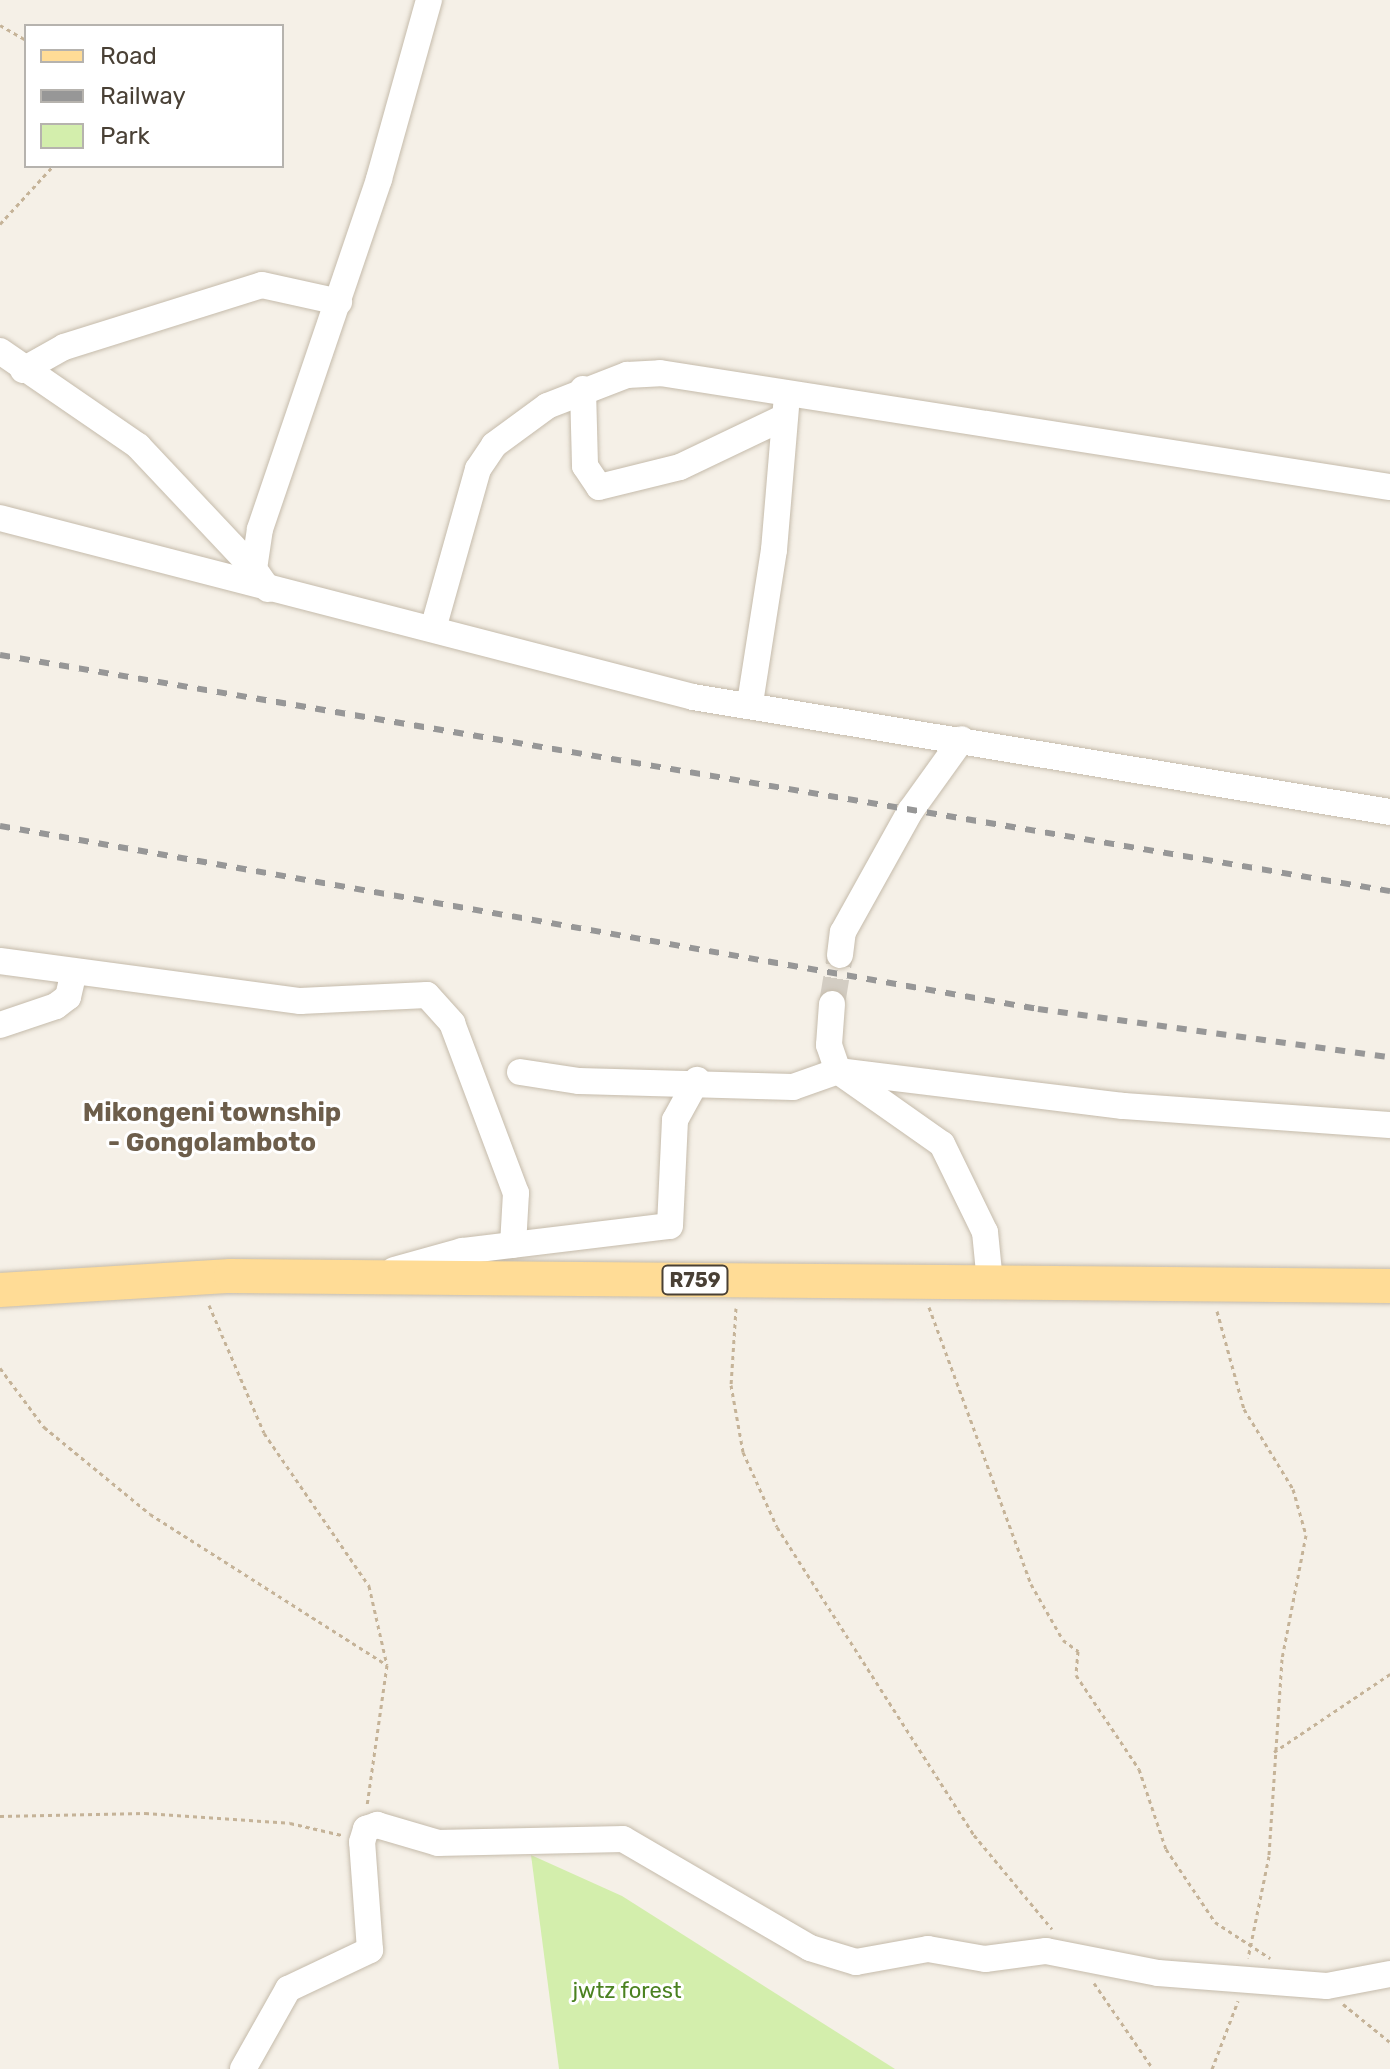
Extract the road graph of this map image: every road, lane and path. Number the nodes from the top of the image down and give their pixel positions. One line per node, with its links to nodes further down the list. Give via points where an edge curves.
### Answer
1 (429, 0): 6 (street)
2 (0, 25): 3 (path)
3 (24, 39)
4 (51, 168): 5 (path)
5 (0, 224)
6 (339, 302): 8 (street, via 262,285 64,347); 13 (street, via 260,529)
7 (0, 351): 8 (street)
8 (23, 370): 13 (street, via 138,446)
9 (583, 389): 10 (street, via 660,373); 10 (street, via 585,466 599,487 680,467); 14 (street, via 513,424 478,469)
10 (786, 406): 11 (street); 15 (street)
11 (1390, 487)
12 (0, 518): 13 (street)
13 (261, 579): 14 (street)
14 (433, 629): 15 (street, via 693,697)
15 (750, 703): 16 (street)
16 (962, 739): 17 (street); 18 (street, via 911,810 843,932)
17 (1390, 812)
18 (840, 955)
19 (0, 961): 20 (street)
20 (73, 975): 22 (street, via 68,997 56,1006); 27 (street, via 300,1001 427,995 452,1023 516,1193)
21 (832, 1004): 23 (street, via 829,1045)
22 (0, 1025)
23 (838, 1071): 25 (street, via 793,1087); 26 (street, via 1123,1106); 32 (street, via 942,1144 985,1232)
24 (520, 1072): 25 (street, via 579,1081)
25 (697, 1080): 27 (street, via 675,1120 670,1226)
26 (1390, 1125)
27 (513, 1245): 29 (street)
28 (197, 1276): 29 (main road, R759); 35 (main road, R759); 37 (path, via 264,1433 369,1586)
29 (363, 1278): 30 (main road, R759)
30 (737, 1280): 31 (main road, R759); 43 (path, via 731,1385 743,1452 777,1527 974,1835)
31 (919, 1282): 32 (main road, R759); 42 (path, via 1031,1584 1063,1640 1078,1651 1076,1675 1139,1769 1166,1849 1215,1922)
32 (990, 1282): 33 (main road, R759)
33 (1210, 1284): 34 (main road, R759); 39 (path, via 1244,1409 1293,1489 1306,1535)
34 (1390, 1286)
35 (0, 1290)
36 (0, 1368): 37 (path, via 44,1427 150,1514)
37 (387, 1665): 41 (path, via 371,1744)
38 (1390, 1674): 39 (path)
39 (1274, 1752): 42 (path, via 1269,1856)
40 (0, 1816): 41 (path, via 145,1813 290,1823)
41 (364, 1836): 43 (street, via 377,1825 438,1843 623,1839 810,1948 856,1962 928,1949 985,1959); 48 (street, via 370,1950 288,1989)
42 (1250, 1947): 45 (path)
43 (1073, 1954): 45 (street, via 1158,1973); 49 (path)
44 (1390, 1974): 46 (street)
45 (1243, 1979): 46 (street); 50 (path)
46 (1327, 1986): 47 (path)
47 (1390, 2042)
48 (243, 2069)
49 (1153, 2069)
50 (1212, 2069)

